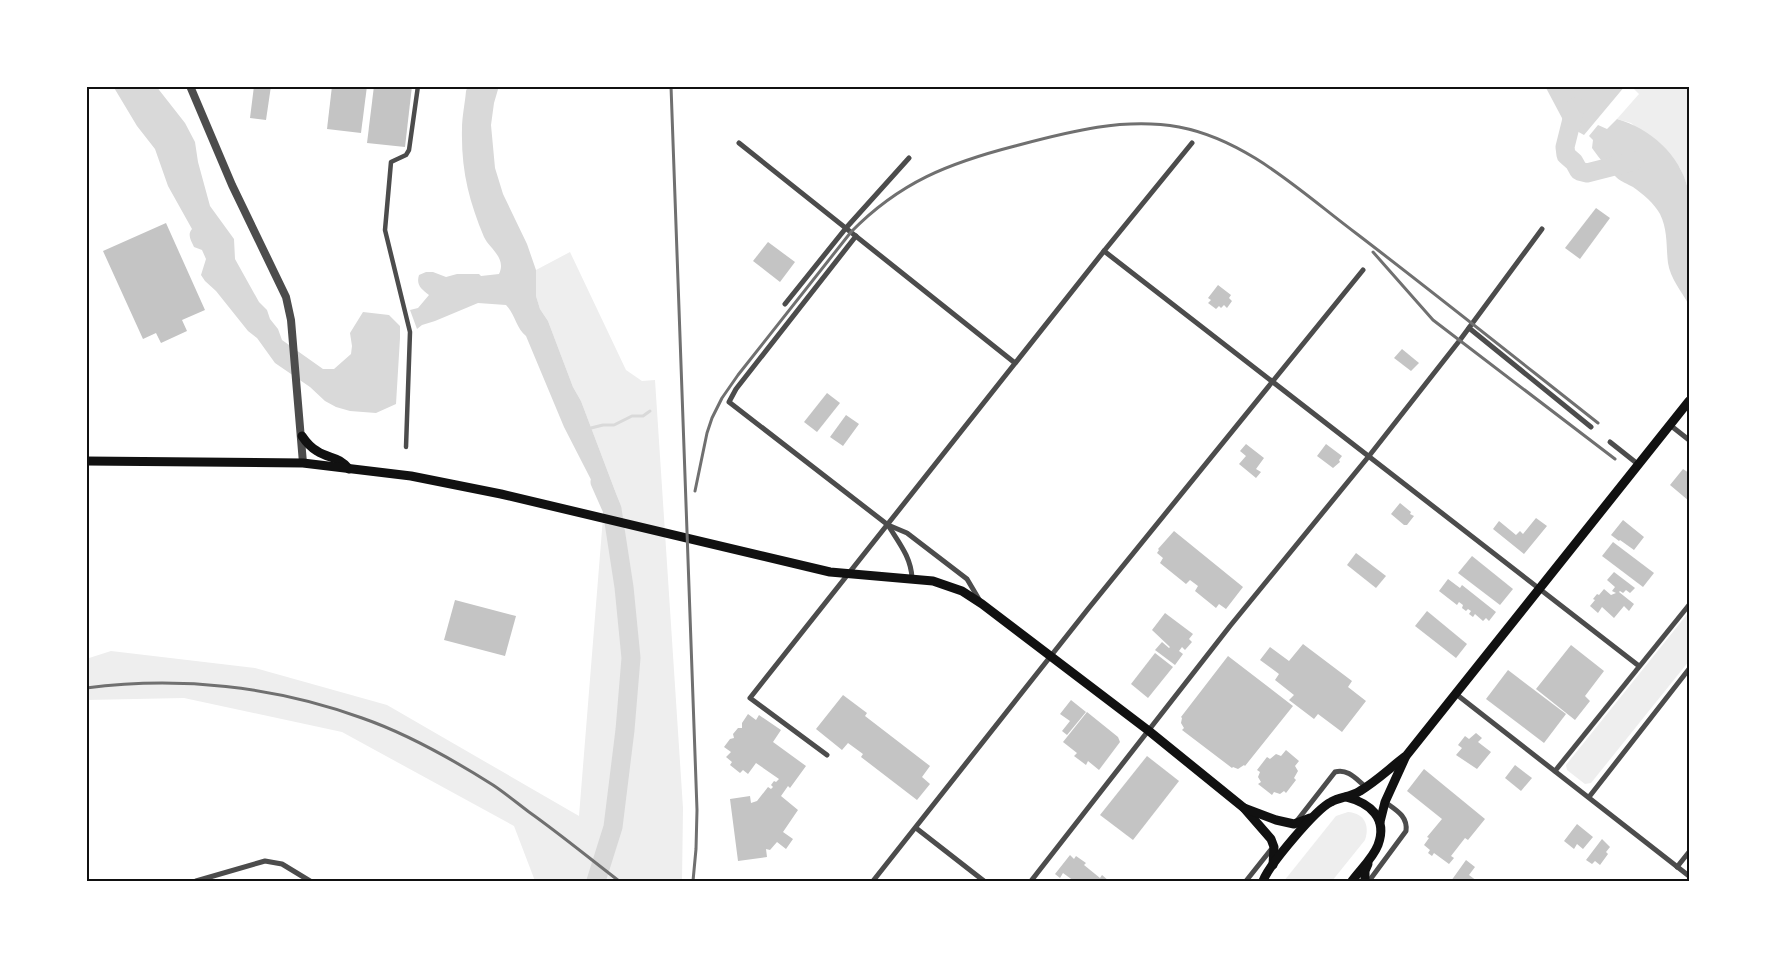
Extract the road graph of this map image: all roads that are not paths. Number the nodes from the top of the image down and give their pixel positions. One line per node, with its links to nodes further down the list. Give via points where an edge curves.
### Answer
1 (190, 86): 18 (street, via 232,185 286,297)
2 (418, 86): 21 (street, via 409,150 391,162 385,230 410,332)
3 (1192, 142): 9 (street)
4 (739, 143): 6 (street)
5 (909, 158): 6 (street)
6 (846, 228): 8 (street); 11 (street)
7 (1542, 229): 12 (street)
8 (856, 236): 13 (street); 27 (street, via 729,402)
9 (1104, 251): 13 (street); 14 (street)
10 (1363, 270): 14 (street)
11 (785, 304)
12 (1469, 328): 17 (street); 22 (street)
13 (1015, 363): 27 (street)
14 (1272, 381): 22 (street); 33 (street)
15 (1689, 401): 16 (main road)
16 (1670, 425): 19 (street); 25 (main road)
17 (1591, 427)
18 (302, 436): 24 (street); 26 (main road, via 311,447 343,461)
19 (1689, 440)
20 (1610, 442): 25 (street)
21 (406, 447)
22 (1369, 456): 30 (street); 37 (street)
23 (86, 461): 24 (main road)
24 (303, 463): 26 (main road)
25 (1639, 465): 30 (main road)
26 (349, 469): 28 (main road, via 411,476 501,494 798,565)
27 (888, 525): 28 (street); 29 (street, via 906,554); 31 (street, via 907,533 968,579)
28 (850, 574): 29 (main road); 38 (street, via 750,698)
29 (912, 578): 31 (main road, via 948,585)
30 (1539, 589): 34 (street); 36 (main road)
31 (982, 604): 33 (main road)
32 (1689, 605): 34 (street)
33 (1051, 657): 37 (main road); 49 (street)
34 (1639, 666): 40 (street)
35 (1689, 669): 43 (street)
36 (1456, 694): 39 (main road); 40 (street)
37 (1149, 731): 45 (main road); 60 (street)
38 (827, 755)
39 (1406, 756): 41 (main road); 44 (main road)
40 (1555, 771): 43 (street)
41 (1366, 787): 42 (main road); 48 (street, via 1347,773 1335,772)
42 (1346, 797): 46 (main road, via 1332,800); 47 (main road, via 1371,809)
43 (1589, 797): 54 (street)
44 (1385, 802): 47 (main road); 65 (street, via 1403,816 1406,827)
45 (1244, 808): 48 (main road); 50 (main road)
46 (1313, 816): 48 (main road); 53 (main road)
47 (1380, 822): 52 (main road, via 1380,836)
48 (1294, 824)
49 (916, 828): 58 (street); 59 (street)
50 (1274, 847): 53 (main road); 61 (street)
51 (1689, 852): 54 (street)
52 (1372, 855): 63 (main road); 64 (main road, via 1365,871)
53 (1273, 865): 62 (main road)
54 (1677, 867): 55 (street)
55 (1689, 876)
56 (196, 881): 57 (street, via 265,861 282,864)
57 (310, 881)
58 (873, 881)
59 (984, 881)
60 (1031, 881)
61 (1246, 881)
62 (1263, 881)
63 (1352, 881)
64 (1365, 881)
65 (1369, 881)

